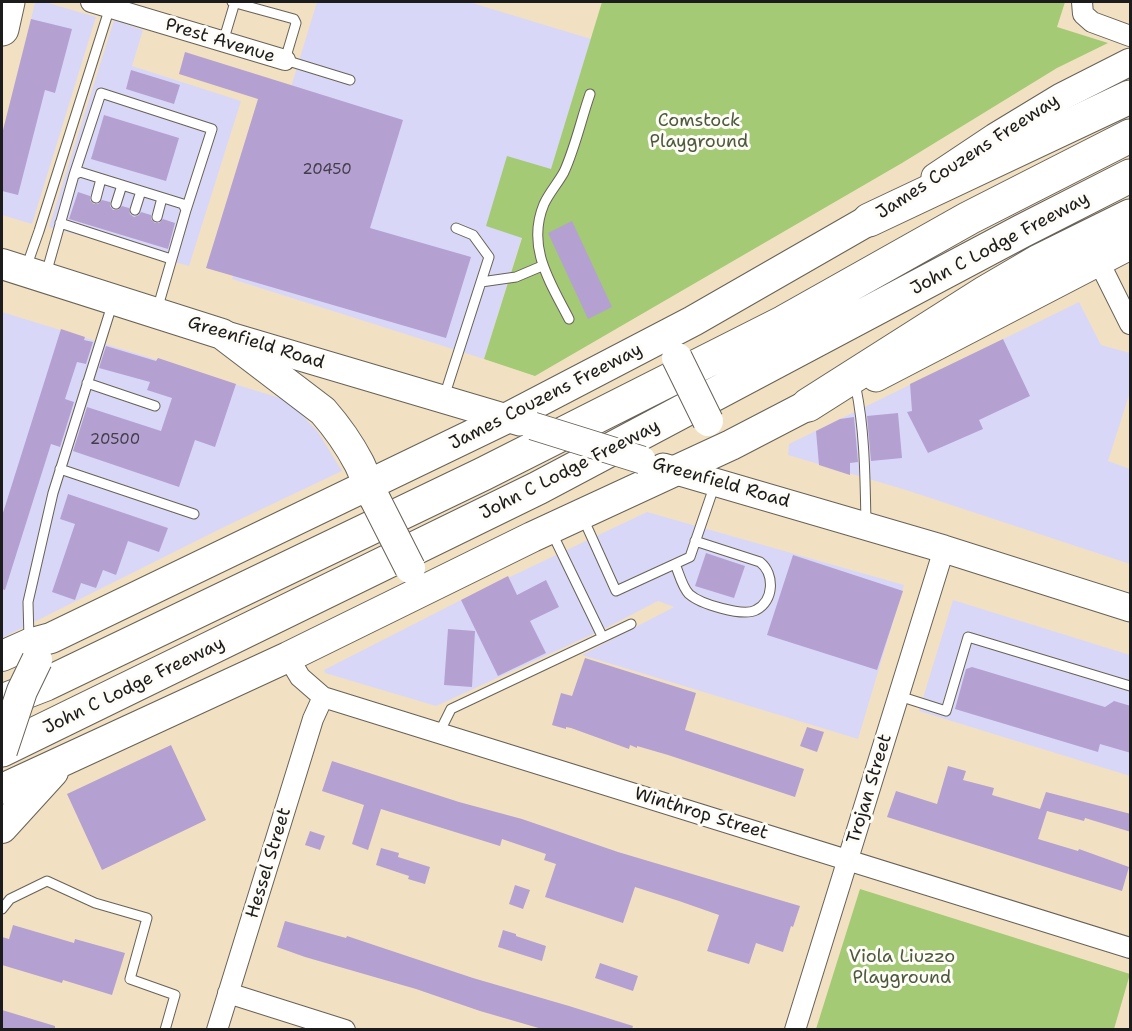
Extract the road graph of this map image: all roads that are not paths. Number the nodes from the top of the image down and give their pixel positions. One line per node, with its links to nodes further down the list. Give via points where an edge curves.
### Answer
1 (8, 2): 5 (highway)
2 (234, 2): 7 (lane); 8 (lane, via 294,19)
3 (104, 3): 7 (street, Prest Avenue); 33 (lane, via 39,231)
4 (1083, 8): 6 (street, via 1092,22)
5 (2, 29)
6 (1131, 36)
7 (224, 42): 8 (street, Prest Avenue)
8 (285, 60): 10 (lane, Prest Avenue)
9 (1131, 62): 26 (main road, James Couzens Freeway, via 1060,97)
10 (350, 80)
11 (590, 94): 32 (lane, via 564,173 545,203 538,224)
12 (1131, 97): 26 (highway)
13 (1131, 136): 69 (highway, John C Lodge Freeway, via 969,218 784,322 483,474 46,684)
14 (74, 175): 16 (lane, via 80,172); 23 (lane, via 101,93 212,129); 27 (lane)
15 (1131, 176): 71 (highway, John C Lodge Freeway, via 538,489)
16 (101, 179): 17 (lane); 19 (lane)
17 (122, 185): 18 (lane); 21 (lane)
18 (141, 191): 20 (lane); 22 (lane)
19 (96, 198)
20 (162, 198): 23 (lane, via 183,204); 25 (lane)
21 (116, 204)
22 (135, 210)
23 (186, 210): 30 (lane)
24 (1131, 216): 44 (highway, via 986,292)
25 (157, 217)
26 (869, 220): 38 (main road, James Couzens Freeway)
27 (60, 223): 30 (lane, via 147,247); 33 (lane)
28 (456, 228): 34 (lane, via 473,235 489,257)
29 (1131, 246): 31 (main road)
30 (171, 259): 36 (lane)
31 (1099, 262): 39 (street); 42 (main road)
32 (542, 266): 34 (lane, via 516,277); 37 (lane)
33 (24, 270): 35 (main road, Greenfield Road)
34 (481, 282): 43 (lane)
35 (114, 298): 36 (main road, Greenfield Road); 41 (lane)
36 (157, 312): 40 (main road, Greenfield Road)
37 (569, 320)
38 (693, 321): 46 (main road, James Couzens Freeway); 47 (main road, bridge, via 678,346 677,358 708,421 721,429)
39 (1131, 324)
40 (222, 334): 43 (main road, Greenfield Road); 51 (main road, via 323,411 361,465)
41 (87, 383): 45 (lane); 48 (lane)
42 (856, 388): 44 (main road); 54 (lane)
43 (443, 399): 46 (main road, Greenfield Road)
44 (808, 405): 47 (main road)
45 (155, 406)
46 (520, 422): 49 (main road, Greenfield Road, bridge); 51 (main road, James Couzens Freeway)
47 (756, 431): 49 (main road)
48 (60, 469): 52 (lane); 63 (lane, via 28,602)
49 (677, 471): 50 (main road, Greenfield Road); 53 (main road)
50 (716, 482): 54 (main road, Greenfield Road); 56 (lane)
51 (371, 492): 59 (main road, bridge, via 410,568 421,577); 63 (main road, James Couzens Freeway)
52 (194, 514)
53 (581, 515): 55 (main road); 58 (lane, via 616,591)
54 (866, 526): 57 (main road, Greenfield Road)
55 (550, 529): 59 (main road); 62 (lane)
56 (695, 541): 58 (lane, via 690,557); 58 (lane, via 766,567 771,585 765,604 744,613 697,600 687,592)
57 (944, 549): 60 (main road, Greenfield Road); 67 (street, Trojan Street)
58 (675, 564)
59 (444, 582): 65 (main road)
60 (1131, 608)
61 (631, 624): 62 (lane)
62 (602, 636): 70 (lane, via 451,709)
63 (39, 648): 64 (main road, James Couzens Freeway); 71 (main road, bridge)
64 (2, 656)
65 (288, 657): 68 (street, Winthrop Street, via 300,677); 72 (main road)
66 (1131, 686): 67 (lane, via 968,637 946,711)
67 (899, 696): 75 (street, Trojan Street)
68 (323, 697): 70 (street, Winthrop Street); 78 (street, Hessel Street, via 313,718)
69 (2, 701)
70 (439, 733): 75 (street, Winthrop Street)
71 (2, 751)
72 (61, 763): 73 (main road); 74 (main road)
73 (2, 789)
74 (2, 828)
75 (848, 860): 77 (street, Winthrop Street); 82 (street, Trojan Street)
76 (2, 909): 79 (lane, via 9,899 47,881 95,903 147,918 130,979 175,995)
77 (1131, 948)
78 (228, 993): 80 (street, Hessel Street); 81 (street)
79 (165, 1029)
80 (217, 1029)
81 (345, 1029)
82 (795, 1029)

